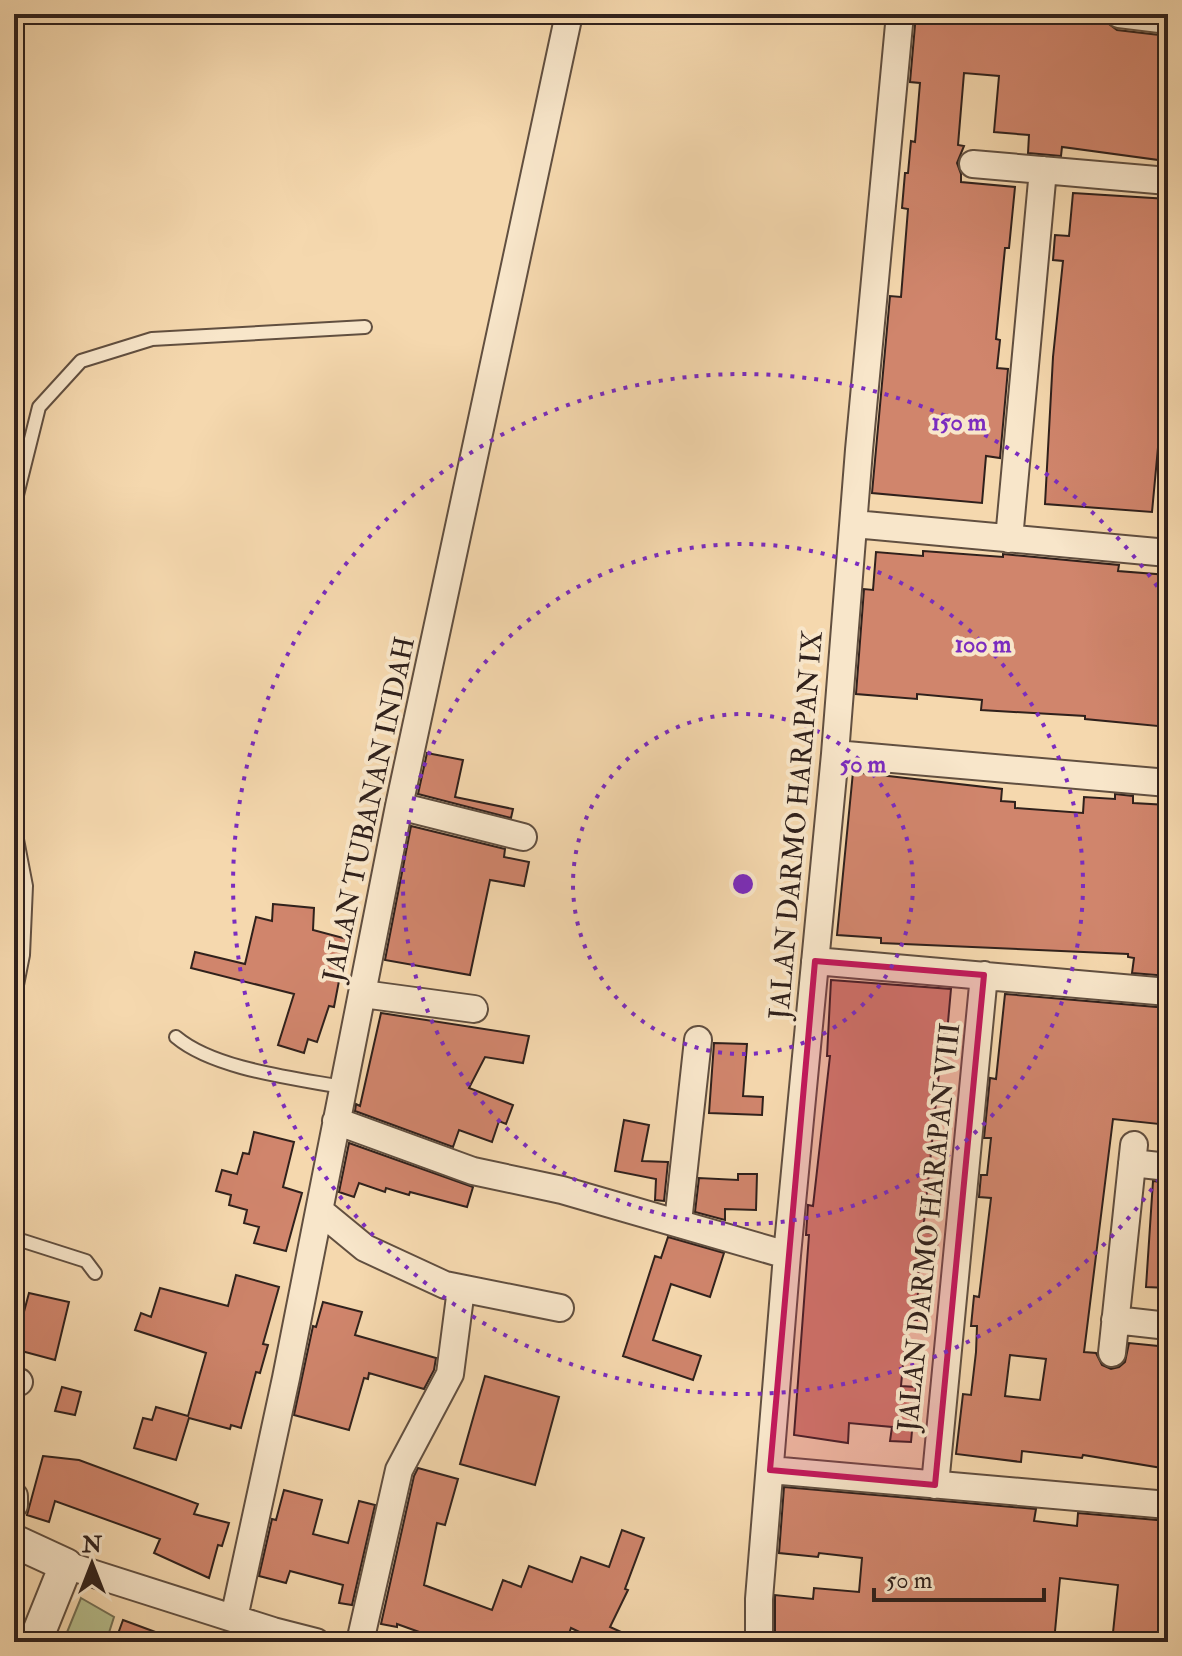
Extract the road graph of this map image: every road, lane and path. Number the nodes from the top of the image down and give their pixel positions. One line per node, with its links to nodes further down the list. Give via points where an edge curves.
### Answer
1 (569, 14): 15 (street, JALAN TUBANAN INDAH)
2 (900, 14): 10 (street, JALAN DARMO HARAPAN IX)
3 (1119, 14): 4 (street)
4 (1168, 20)
5 (973, 164): 6 (street)
6 (1043, 170): 7 (street); 11 (street)
7 (1168, 181)
8 (365, 327): 9 (lane, via 152,339 81,361 39,407)
9 (14, 507)
10 (854, 524): 11 (street); 13 (street, JALAN DARMO HARAPAN IX)
11 (1009, 539): 12 (street)
12 (1168, 553)
13 (835, 754): 14 (street); 18 (street, JALAN DARMO HARAPAN IX)
14 (1168, 783)
15 (399, 806): 17 (street); 21 (street, JALAN TUBANAN INDAH)
16 (14, 824): 22 (lane, via 26,886 23,955)
17 (523, 837)
18 (815, 961): 19 (street); 32 (street, JALAN DARMO HARAPAN IX)
19 (984, 975): 20 (street); 40 (street, JALAN DARMO HARAPAN VIII)
20 (1168, 992)
21 (363, 994): 23 (street); 26 (street, JALAN TUBANAN INDAH)
22 (14, 1000)
23 (474, 1009)
24 (176, 1037): 26 (lane, via 197,1053)
25 (698, 1040): 30 (street)
26 (342, 1087): 27 (street, JALAN TUBANAN INDAH)
27 (336, 1121): 29 (street, JALAN TUBANAN INDAH); 30 (street, via 473,1171)
28 (1168, 1167): 36 (street, via 1133,1154)
29 (320, 1211): 34 (street, via 365,1248); 46 (street, JALAN TUBANAN INDAH)
30 (678, 1222): 32 (street)
31 (14, 1238): 33 (lane, via 86,1261)
32 (787, 1255): 39 (street, JALAN DARMO HARAPAN IX)
33 (95, 1273)
34 (461, 1289): 35 (street); 50 (street, via 450,1374 399,1470)
35 (560, 1308)
36 (1115, 1320): 37 (street); 38 (street)
37 (1168, 1326)
38 (1112, 1353)
39 (770, 1470): 40 (street); 51 (street, JALAN DARMO HARAPAN IX)
40 (935, 1485): 43 (street)
41 (14, 1496): 42 (street)
42 (14, 1505)
43 (1168, 1505)
44 (14, 1541): 45 (street)
45 (66, 1565): 46 (street); 48 (street)
46 (234, 1618): 47 (street)
47 (272, 1637): 49 (street)
48 (35, 1642)
49 (316, 1642)
50 (360, 1642)
51 (759, 1642)

